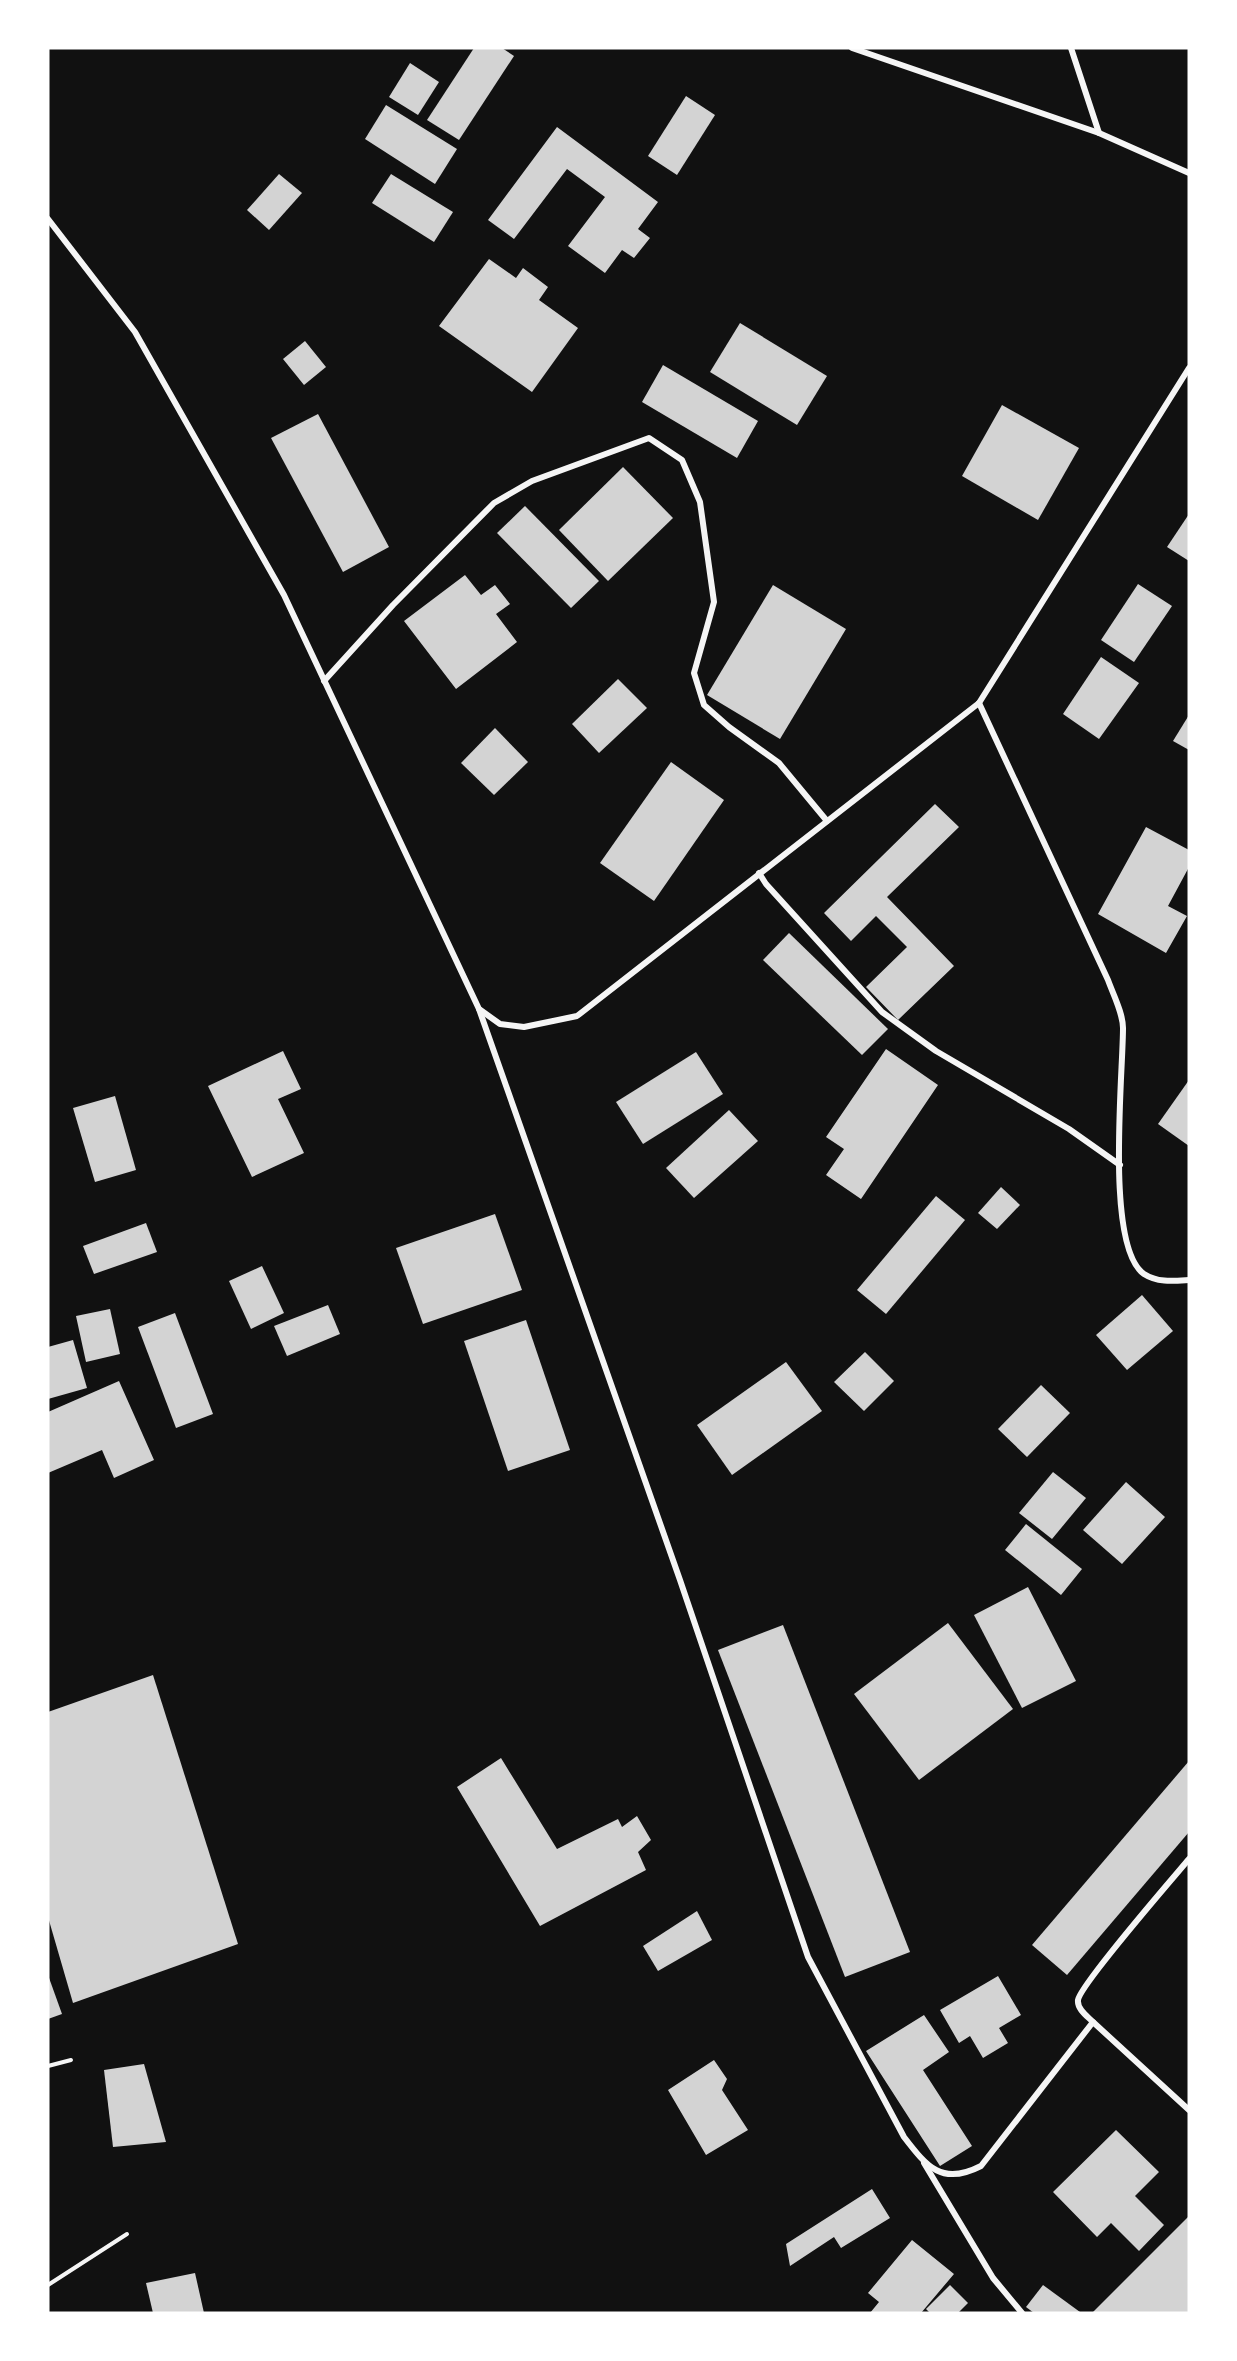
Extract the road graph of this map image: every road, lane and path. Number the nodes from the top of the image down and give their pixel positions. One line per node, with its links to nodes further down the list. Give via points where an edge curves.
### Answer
1 (852, 48): 3 (street)
2 (1071, 48): 3 (street)
3 (1099, 133): 4 (street)
4 (1189, 173)
5 (48, 219): 7 (street, via 135,332 284,595)
6 (1189, 368): 8 (street)
7 (324, 681): 9 (street, via 494,503 532,481 649,438 682,460 700,502 714,602 694,673 705,705 779,763); 11 (street)
8 (980, 703): 9 (street); 12 (street, via 1108,980 1123,1025)
9 (827, 821): 10 (street)
10 (759, 873): 11 (street, via 577,1016 524,1027 500,1024); 12 (street, via 882,1012 936,1051 1069,1129)
11 (479, 1009): 19 (street, via 808,1957 904,2137)
12 (1120, 1165): 13 (street, via 1128,1247 1136,1266 1156,1280)
13 (1189, 1280)
14 (1189, 1859): 15 (street, via 1079,1996 1080,2008)
15 (1093, 2022): 18 (street); 19 (street, via 981,2166 965,2174 946,2174)
16 (71, 2060): 17 (path)
17 (48, 2066)
18 (1189, 2110)
19 (924, 2162): 22 (street, via 993,2278)
20 (127, 2234): 21 (path)
21 (48, 2285)
22 (1022, 2313)

